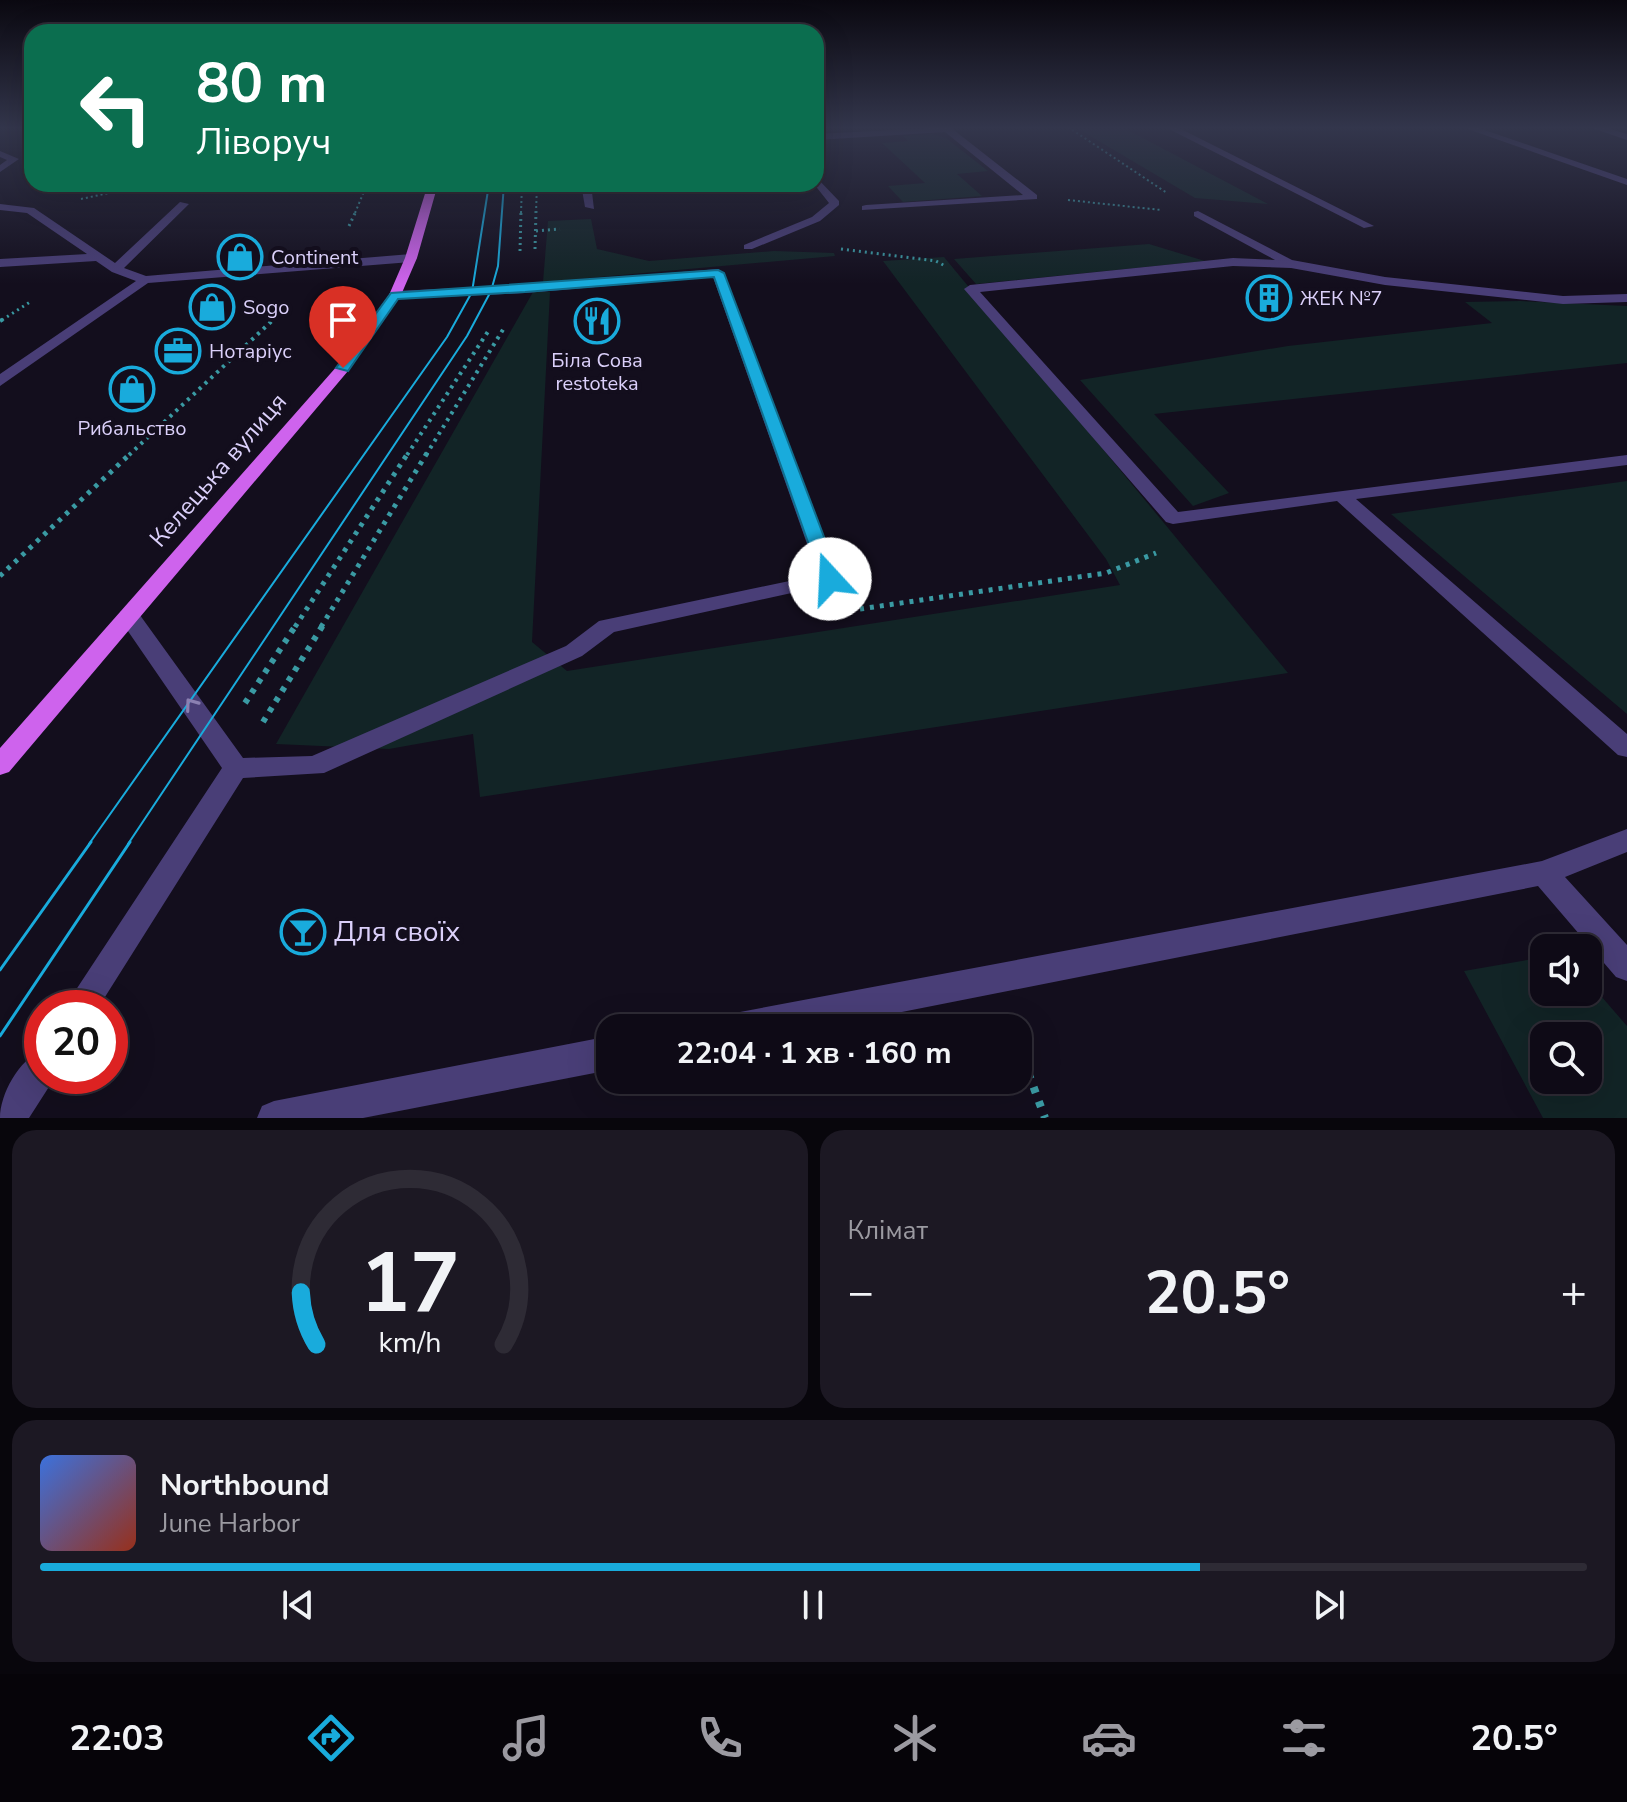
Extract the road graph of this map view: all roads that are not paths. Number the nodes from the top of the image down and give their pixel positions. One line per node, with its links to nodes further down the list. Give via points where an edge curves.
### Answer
1 (1010, 179): 9 (lane, via 1033,197)
2 (1274, 179): 11 (lane)
3 (824, 190): 12 (lane, via 835,203 816,219)
4 (431, 192): 14 (main road, Келецька вулиця)
5 (587, 192): 8 (lane)
6 (184, 204): 17 (lane)
7 (0, 207): 13 (lane, via 30,210)
8 (590, 207)
9 (866, 208)
10 (1198, 214): 16 (lane)
11 (1368, 226)
12 (748, 247)
13 (98, 257): 15 (lane); 17 (lane)
14 (411, 258): 18 (lane); 19 (main road, Келецька вулиця)
15 (0, 263)
16 (1291, 264): 20 (lane, via 1385,281 1563,300); 23 (lane, via 1233,262 970,289 1173,518)
17 (116, 269): 18 (lane)
18 (145, 280): 21 (lane)
19 (395, 295): 24 (main road, Келецька вулиця, via 343,368); 27 (lane, via 718,273 830,579 607,626 574,651 315,766)
20 (1627, 298)
21 (0, 381)
22 (1627, 460): 23 (lane)
23 (1341, 495): 25 (lane)
24 (129, 616): 26 (main road, Келецька вулиця); 27 (lane, one-way to 24)
25 (1627, 748)
26 (0, 765)
27 (236, 768): 31 (lane)
28 (1627, 840): 29 (lane)
29 (1544, 873): 30 (lane); 32 (lane)
30 (1627, 967)
31 (92, 990)
32 (813, 1014)
33 (596, 1056): 36 (lane)
34 (25, 1094): 35 (lane)
35 (9, 1118)
36 (274, 1118)

